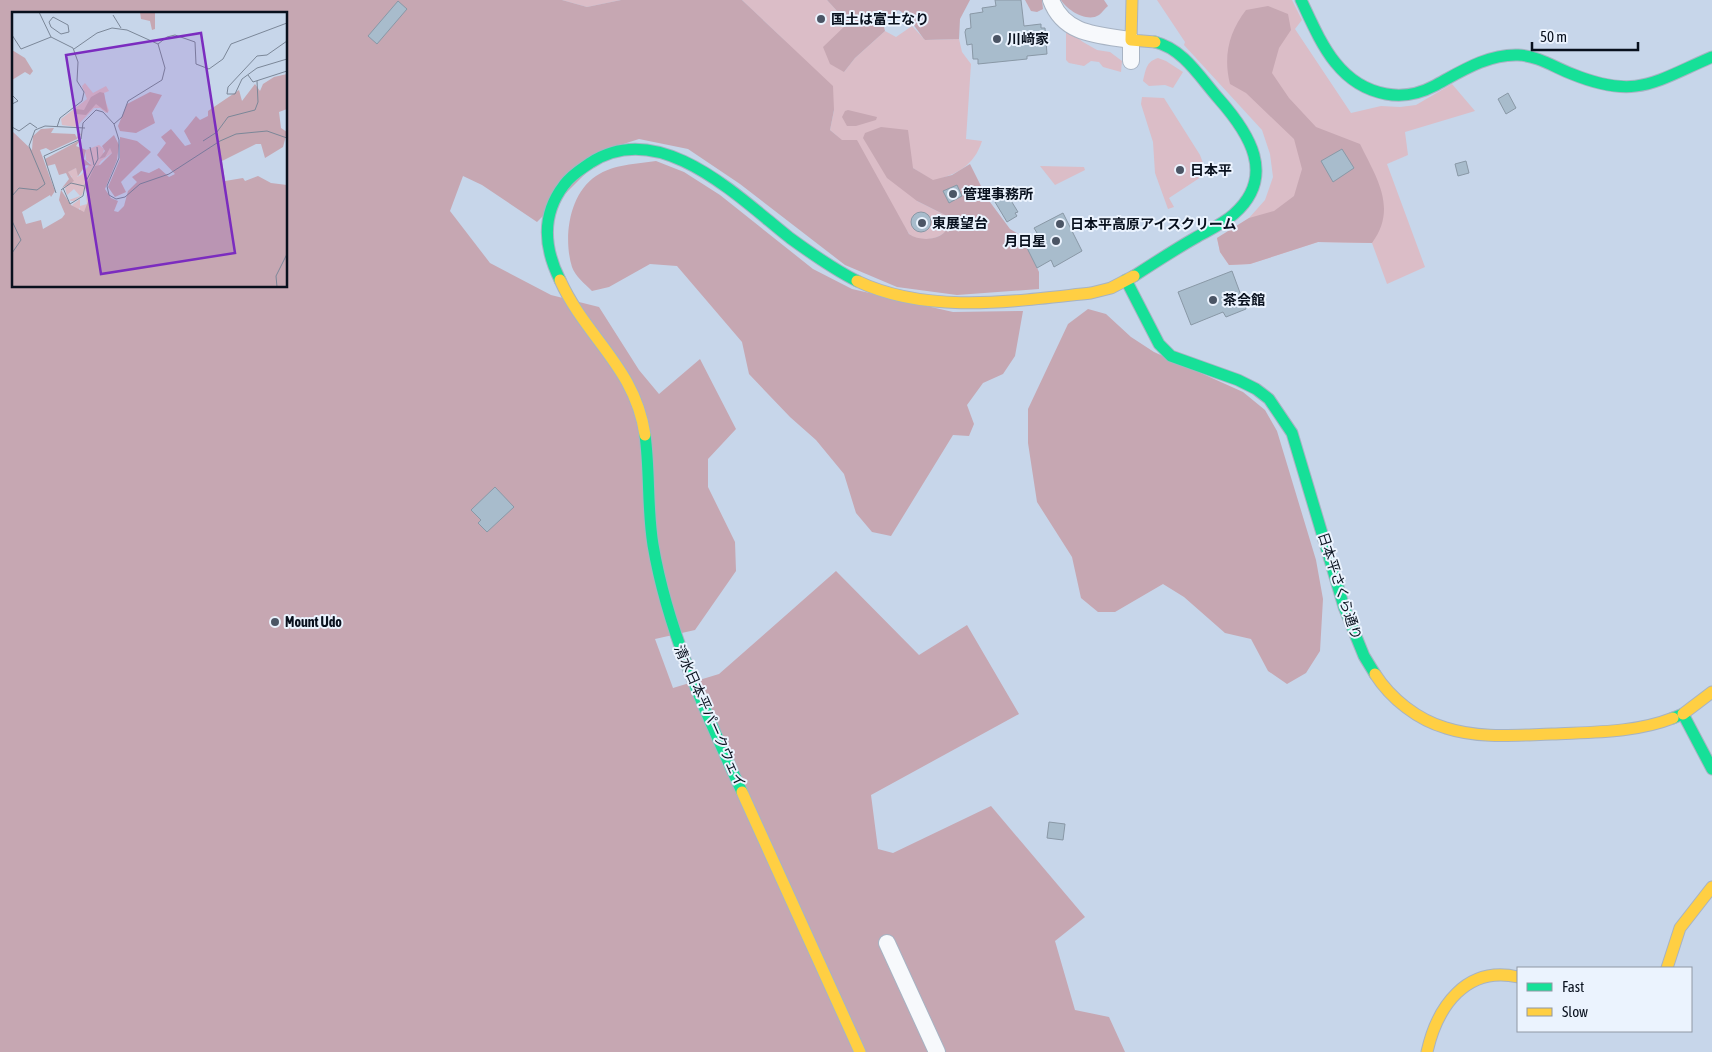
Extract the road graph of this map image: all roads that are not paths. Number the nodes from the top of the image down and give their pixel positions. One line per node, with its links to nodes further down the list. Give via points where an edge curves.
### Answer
1 (1051, 0): 4 (street, via 1056,12 1078,31)
2 (1132, 0): 4 (street)
3 (1301, 0): 5 (street, via 1340,71 1367,90 1384,94 1406,96 1419,93 1496,55 1521,55 1580,78 1613,86 1643,87)
4 (1131, 40): 6 (street); 7 (street, via 1162,44 1183,58 1246,130 1254,145 1256,160 1250,194 1243,206 1232,216)
5 (1712, 57)
6 (1131, 61)
7 (1126, 280): 9 (street, 日本平さくら通り, via 1159,344 1171,356 1256,389 1281,415 1292,433 1350,624 1385,688 1417,716 1441,726 1490,735 1623,729); 15 (street, 清水日本平パークウェイ, via 1109,289 1092,292 998,301 906,298 864,284 814,256 702,170 662,152 618,151 582,166 559,189 550,207 546,239 556,276 619,365 644,423 650,525 677,643)
8 (1712, 692): 9 (street, 日本平さくら通り)
9 (1683, 714): 10 (street)
10 (1712, 770)
11 (1712, 887): 13 (street, via 1680,928)
12 (887, 943): 16 (street)
13 (1666, 967)
14 (1517, 977): 17 (street, via 1496,973 1468,985 1451,999 1439,1014)
15 (860, 1052)
16 (937, 1052)
17 (1427, 1052)

